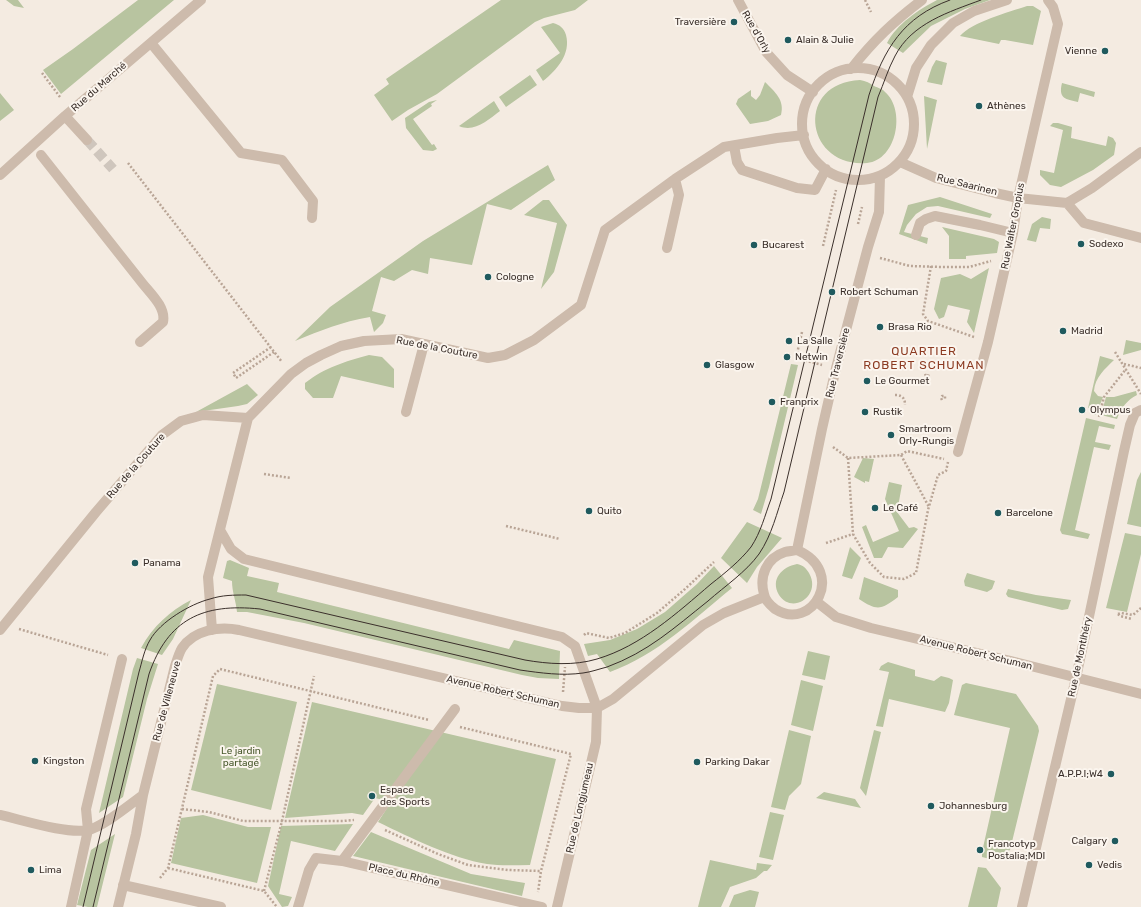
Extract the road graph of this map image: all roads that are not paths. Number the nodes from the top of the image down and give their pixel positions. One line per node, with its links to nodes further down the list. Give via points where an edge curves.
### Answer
1 (201, 0): 6 (street, Rue du Marché)
2 (738, 0): 8 (street, Rue d'Orly, via 766,52 787,75)
3 (922, 0): 7 (street, via 899,17 871,44)
4 (1006, 0): 9 (street, via 974,11 953,23 931,45 916,68)
5 (1048, 0): 21 (street, Rue Walter Gropius, via 1058,24)
6 (151, 43): 10 (street, Rue du Marché); 23 (street, via 241,154 282,160 313,201)
7 (851, 69): 8 (street, via 836,73 823,81); 9 (street, via 864,69 886,76 898,85)
8 (813, 92): 11 (street, via 803,120)
9 (907, 97): 16 (street, via 913,114 914,131 909,148)
10 (65, 116): 12 (street); 18 (street, Rue du Marché)
11 (804, 135): 13 (street, Rue de la Couture); 17 (street, via 809,151 819,165)
12 (87, 140)
13 (734, 146): 17 (street, via 742,170 797,188 815,190); 20 (street, Rue de la Couture, via 724,147)
14 (1141, 152): 22 (street)
15 (41, 155): 28 (street, via 158,303 164,315 163,322)
16 (900, 162): 19 (street); 21 (street, Rue Saarinen, via 936,178)
17 (826, 169): 19 (street, via 848,179 859,180)
18 (0, 175)
19 (880, 176): 35 (street, Rue Traversière, via 879,212 857,287 822,429)
20 (675, 179): 27 (street, via 679,195); 29 (street, Rue de la Couture, via 605,230 581,305 534,340 505,355 488,358)
21 (1018, 198): 22 (street, Rue Saarinen); 24 (street, Rue Walter Gropius)
22 (1067, 203): 26 (street, via 1084,223)
23 (312, 218)
24 (1013, 233): 25 (street, via 935,216 926,218 920,224); 33 (street, Rue Walter Gropius, via 988,342)
25 (916, 235)
26 (1141, 238)
27 (668, 248)
28 (140, 342)
29 (424, 344): 31 (street); 32 (street, Rue de la Couture, via 389,339 341,346 306,363 291,374)
30 (1141, 410): 41 (street, Rue de Montlhéry, via 1135,413 1130,425)
31 (406, 412)
32 (248, 418): 34 (street); 38 (street, Rue de la Couture, via 203,415 181,421 162,435)
33 (958, 452)
34 (220, 530): 39 (street, via 208,577); 43 (street, Rue de Longjumeau, via 231,549 244,559 562,637 575,646)
35 (797, 550): 36 (street, via 785,552 774,558 767,566 762,581); 37 (street, via 815,562 820,571 822,582)
36 (764, 597): 37 (street, via 770,606 790,614 810,609); 43 (street, Avenue Robert Schuman, via 724,613 703,625 613,699)
37 (817, 602): 41 (street, Avenue Robert Schuman, via 836,617 871,628)
38 (2, 627)
39 (212, 630): 43 (street, Avenue Robert Schuman, via 239,630 562,706); 45 (street, Rue de Villeneuve, via 191,639 182,649 175,666)
40 (122, 659): 47 (street, via 86,809)
41 (1076, 678): 42 (street, Avenue Robert Schuman); 50 (street, Rue de Montlhéry)
42 (1141, 694)
43 (596, 708): 56 (street, Rue de Longjumeau, via 596,742)
44 (455, 709): 48 (street)
45 (143, 795): 47 (street, via 104,823); 49 (street, Rue de Villeneuve)
46 (0, 815): 47 (street, via 62,830)
47 (88, 830): 51 (street)
48 (342, 861): 54 (street, Place du Rhône, via 316,858 309,870); 55 (street, Place du Rhône)
49 (123, 885): 52 (street, Rue de Villeneuve); 53 (street)
50 (1025, 906)
51 (71, 907)
52 (118, 907)
53 (221, 907)
54 (298, 907)
55 (542, 907)
56 (556, 907)

